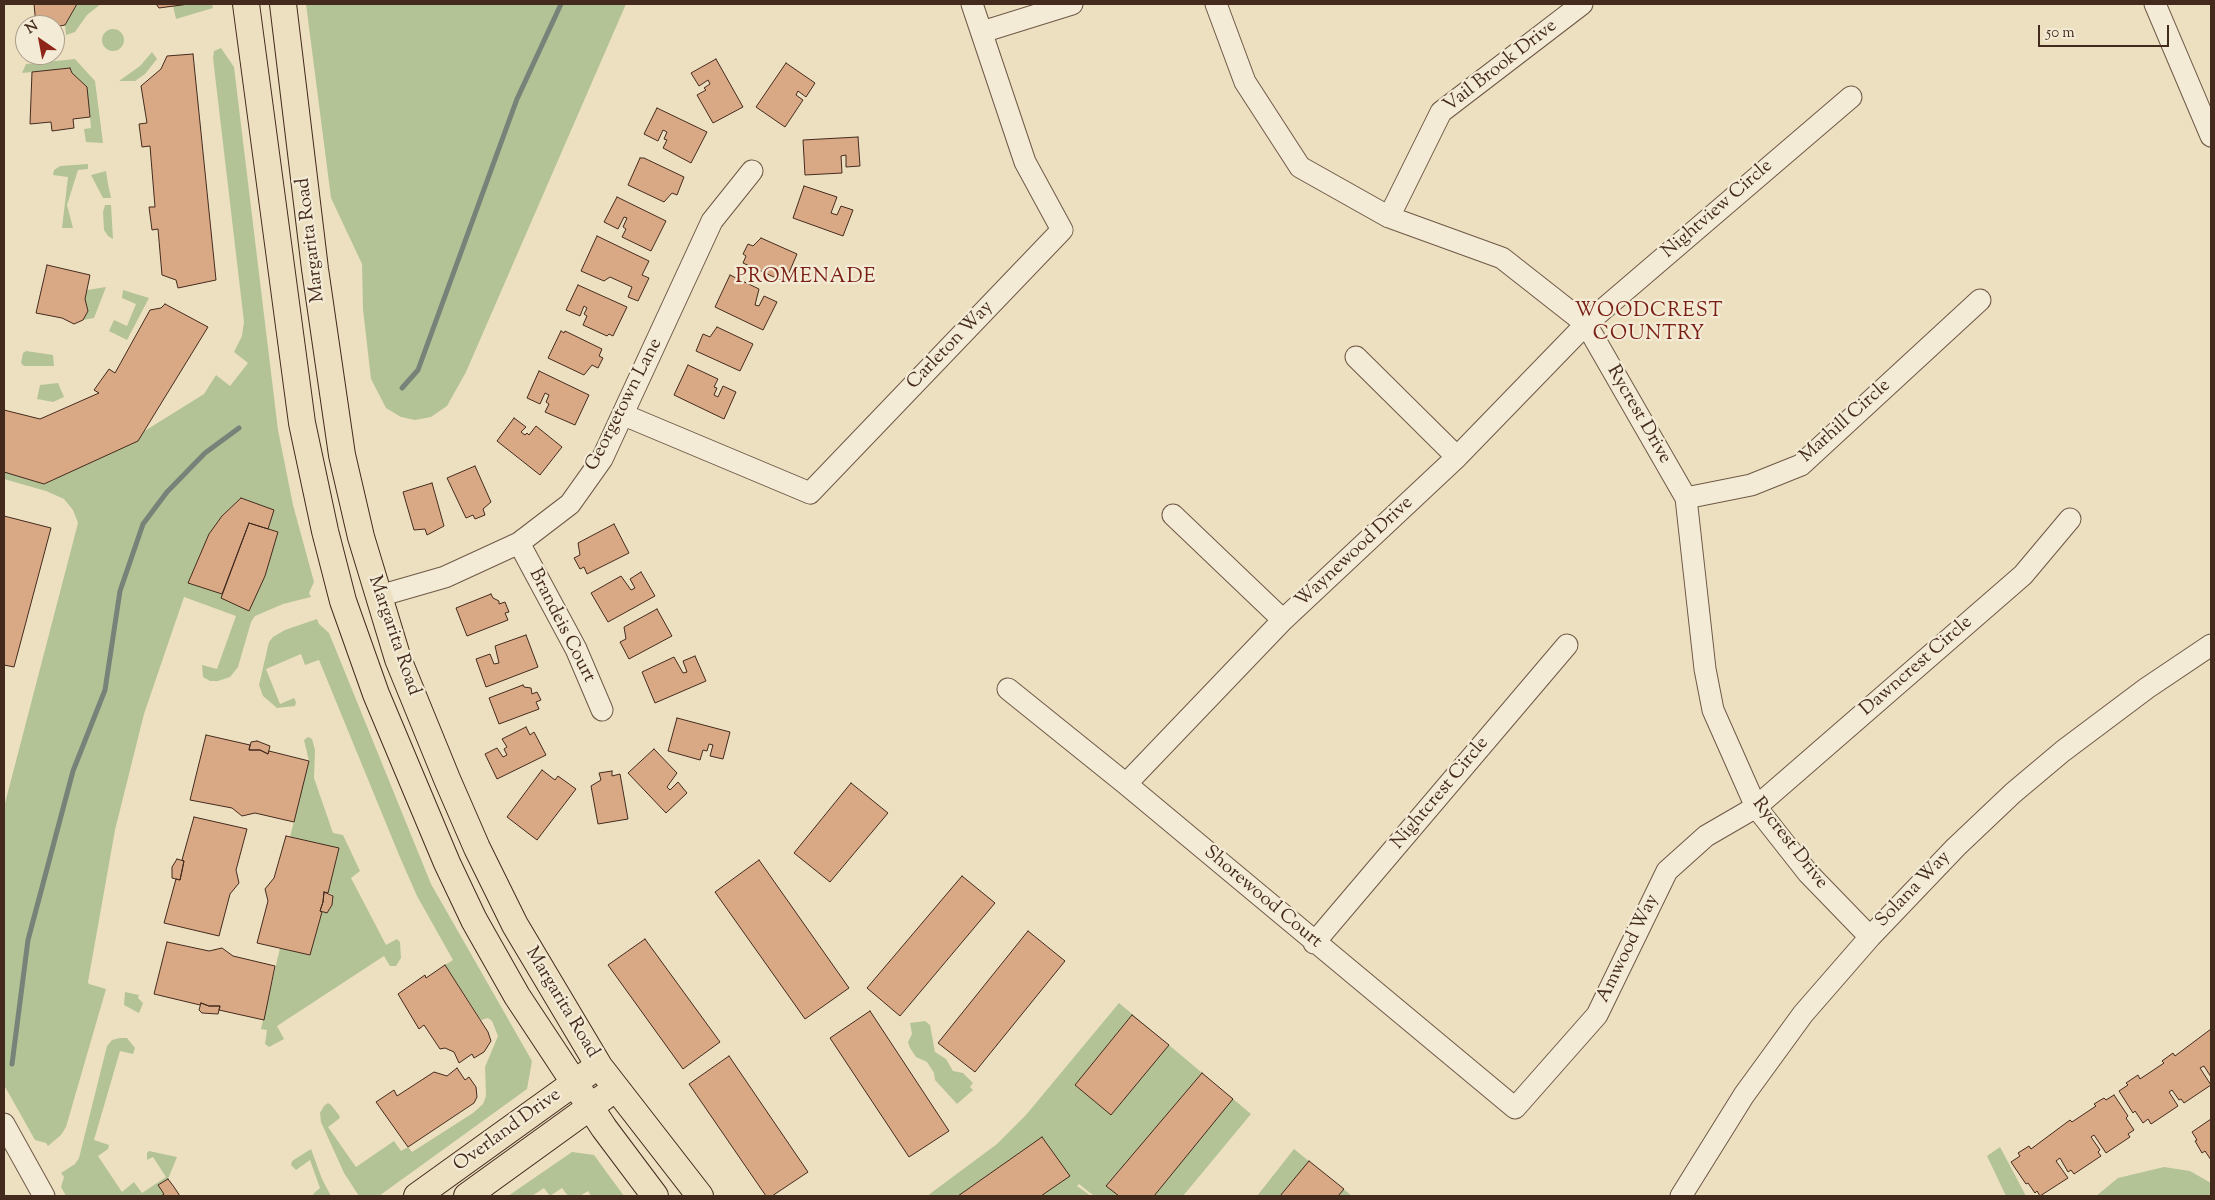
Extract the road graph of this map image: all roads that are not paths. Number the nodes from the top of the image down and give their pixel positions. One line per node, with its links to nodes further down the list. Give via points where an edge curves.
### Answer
1 (246, 4): 15 (main road, Margarita Road)
2 (283, 4): 23 (main road, Margarita Road, via 314,269 342,455)
3 (972, 4): 8 (street, Carleton Way)
4 (1072, 4): 8 (street)
5 (1216, 4): 12 (street, Rycrest Drive, via 1245,82 1300,167)
6 (1582, 4): 12 (street, Vail Brook Drive, via 1441,112)
7 (2155, 4): 10 (street)
8 (982, 32): 17 (street, Carleton Way, via 1026,162 1062,230 810,492)
9 (1851, 97): 14 (street, Nightview Circle)
10 (2211, 136)
11 (752, 171): 17 (street, Georgetown Lane, via 712,221)
12 (1389, 217): 14 (street, Rycrest Drive, via 1502,258)
13 (1980, 300): 19 (street, Marhill Circle, via 1800,465 1751,485)
14 (1586, 324): 18 (street, Waynewood Drive); 19 (street, Rycrest Drive)
15 (292, 343): 23 (main road, via 308,371 317,438 351,569 367,595); 34 (main road, Margarita Road, via 302,423 325,531 343,601 376,694 474,920 517,996)
16 (1356, 357): 18 (street)
17 (624, 415): 22 (street, Georgetown Lane, via 602,459 570,504)
18 (1457, 458): 24 (street, Waynewood Drive)
19 (1686, 498): 30 (street, Rycrest Drive, via 1705,669 1713,710)
20 (1173, 515): 24 (street)
21 (2070, 519): 30 (street, Dawncrest Circle, via 2023,575)
22 (519, 543): 23 (street, Georgetown Lane, via 445,577); 28 (street, Brandeis Court, via 576,650)
23 (379, 596): 33 (main road, Margarita Road, via 398,658 477,848 515,925)
24 (1283, 620): 29 (street, Waynewood Drive)
25 (1567, 645): 32 (street, Nightcrest Circle)
26 (2211, 645): 31 (street, Solana Way, via 2063,750 2012,793)
27 (1008, 689): 29 (street, Shorewood Court)
28 (602, 710)
29 (1126, 784): 32 (street, Shorewood Court)
30 (1756, 807): 31 (street, Rycrest Drive, via 1808,873); 37 (street, Amwood Way, via 1706,836 1667,871 1597,1015)
31 (1870, 936): 44 (street, Solana Way, via 1773,1054)
32 (1314, 943): 37 (street, Shorewood Court)
33 (599, 1066): 34 (main road, Overland Drive); 35 (main road, Margarita Road)
34 (575, 1083): 36 (main road, Margarita Road); 40 (main road, Overland Drive)
35 (617, 1088): 36 (main road, Overland Drive); 43 (main road, Margarita Road)
36 (591, 1107): 41 (main road, Overland Drive); 42 (main road, Margarita Road)
37 (1515, 1108)
38 (4, 1124): 39 (street)
39 (44, 1196)
40 (417, 1196)
41 (467, 1196)
42 (654, 1196)
43 (700, 1196)
44 (1681, 1196)

